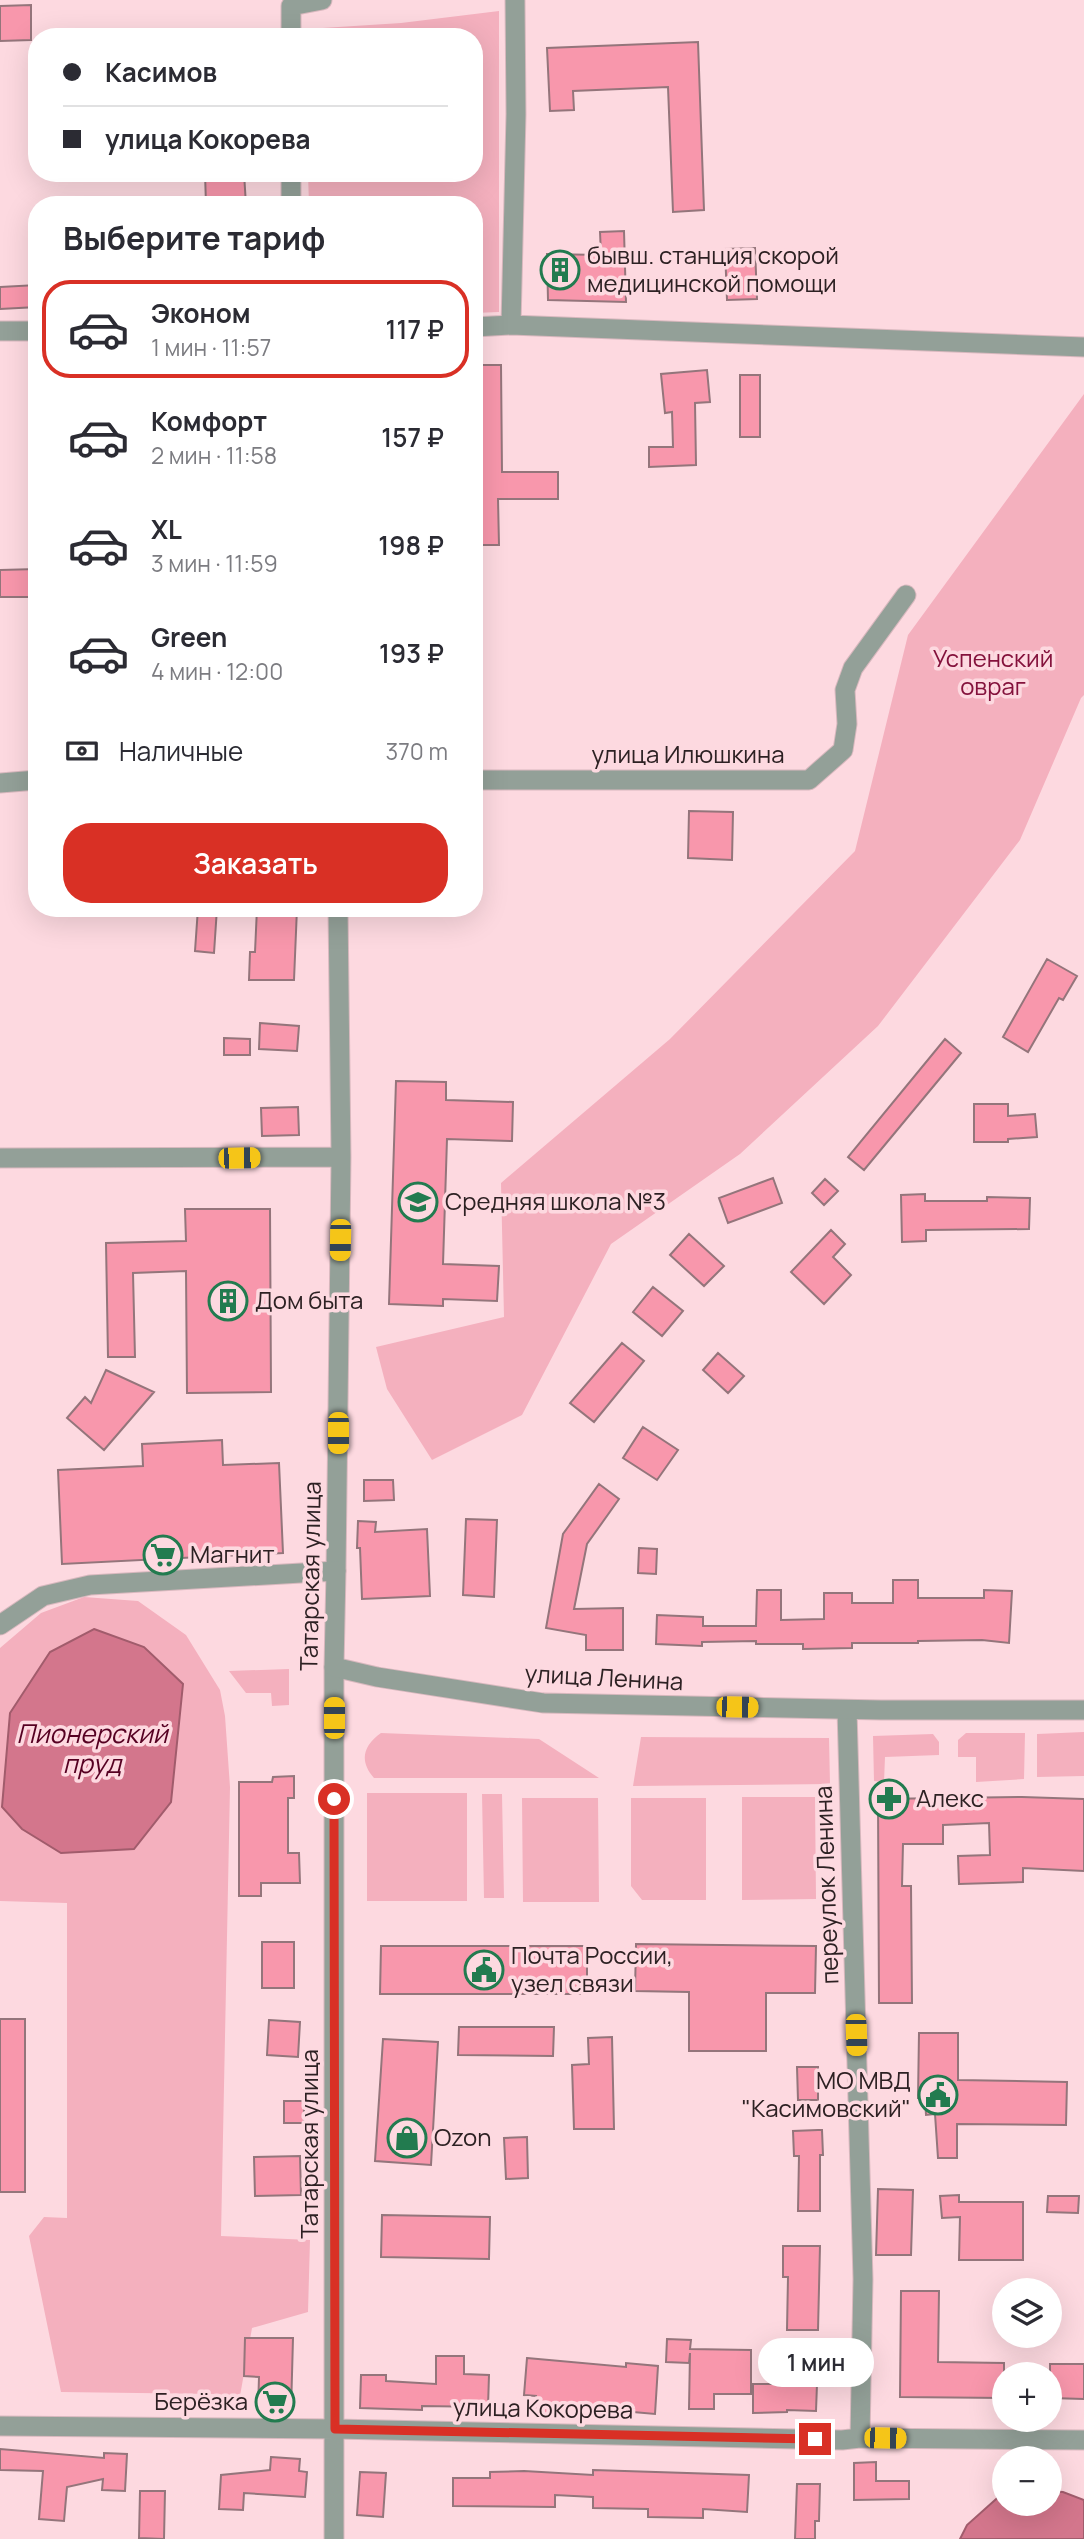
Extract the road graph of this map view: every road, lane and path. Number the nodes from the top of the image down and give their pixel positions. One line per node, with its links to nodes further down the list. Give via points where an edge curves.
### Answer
1 (322, 0): 3 (street, via 290,6)
2 (516, 0): 4 (street)
3 (291, 28)
4 (512, 325): 5 (street); 8 (street)
5 (483, 327)
6 (0, 331): 7 (street)
7 (28, 331)
8 (1084, 347)
9 (906, 595): 10 (street, улица Илюшкина, via 853,668 845,690 844,750 809,780)
10 (483, 780)
11 (28, 781): 12 (street)
12 (0, 783)
13 (338, 917): 14 (street, Татарская улица)
14 (341, 1157): 15 (street); 16 (street, Татарская улица)
15 (0, 1158)
16 (336, 1571): 17 (street, via 90,1585 43,1596); 18 (street, Татарская улица)
17 (0, 1624)
18 (334, 1667): 19 (street, улица Ленина, via 543,1703); 22 (street, Татарская улица)
19 (847, 1710): 20 (street, улица Ленина); 23 (street, переулок Ленина, via 863,2279)
20 (1084, 1710)
21 (0, 2426): 22 (street, улица Кокорева)
22 (335, 2429): 23 (street, улица Кокорева); 25 (street, Татарская улица)
23 (860, 2438): 24 (street, улица Кокорева)
24 (1084, 2440)
25 (334, 2539)

